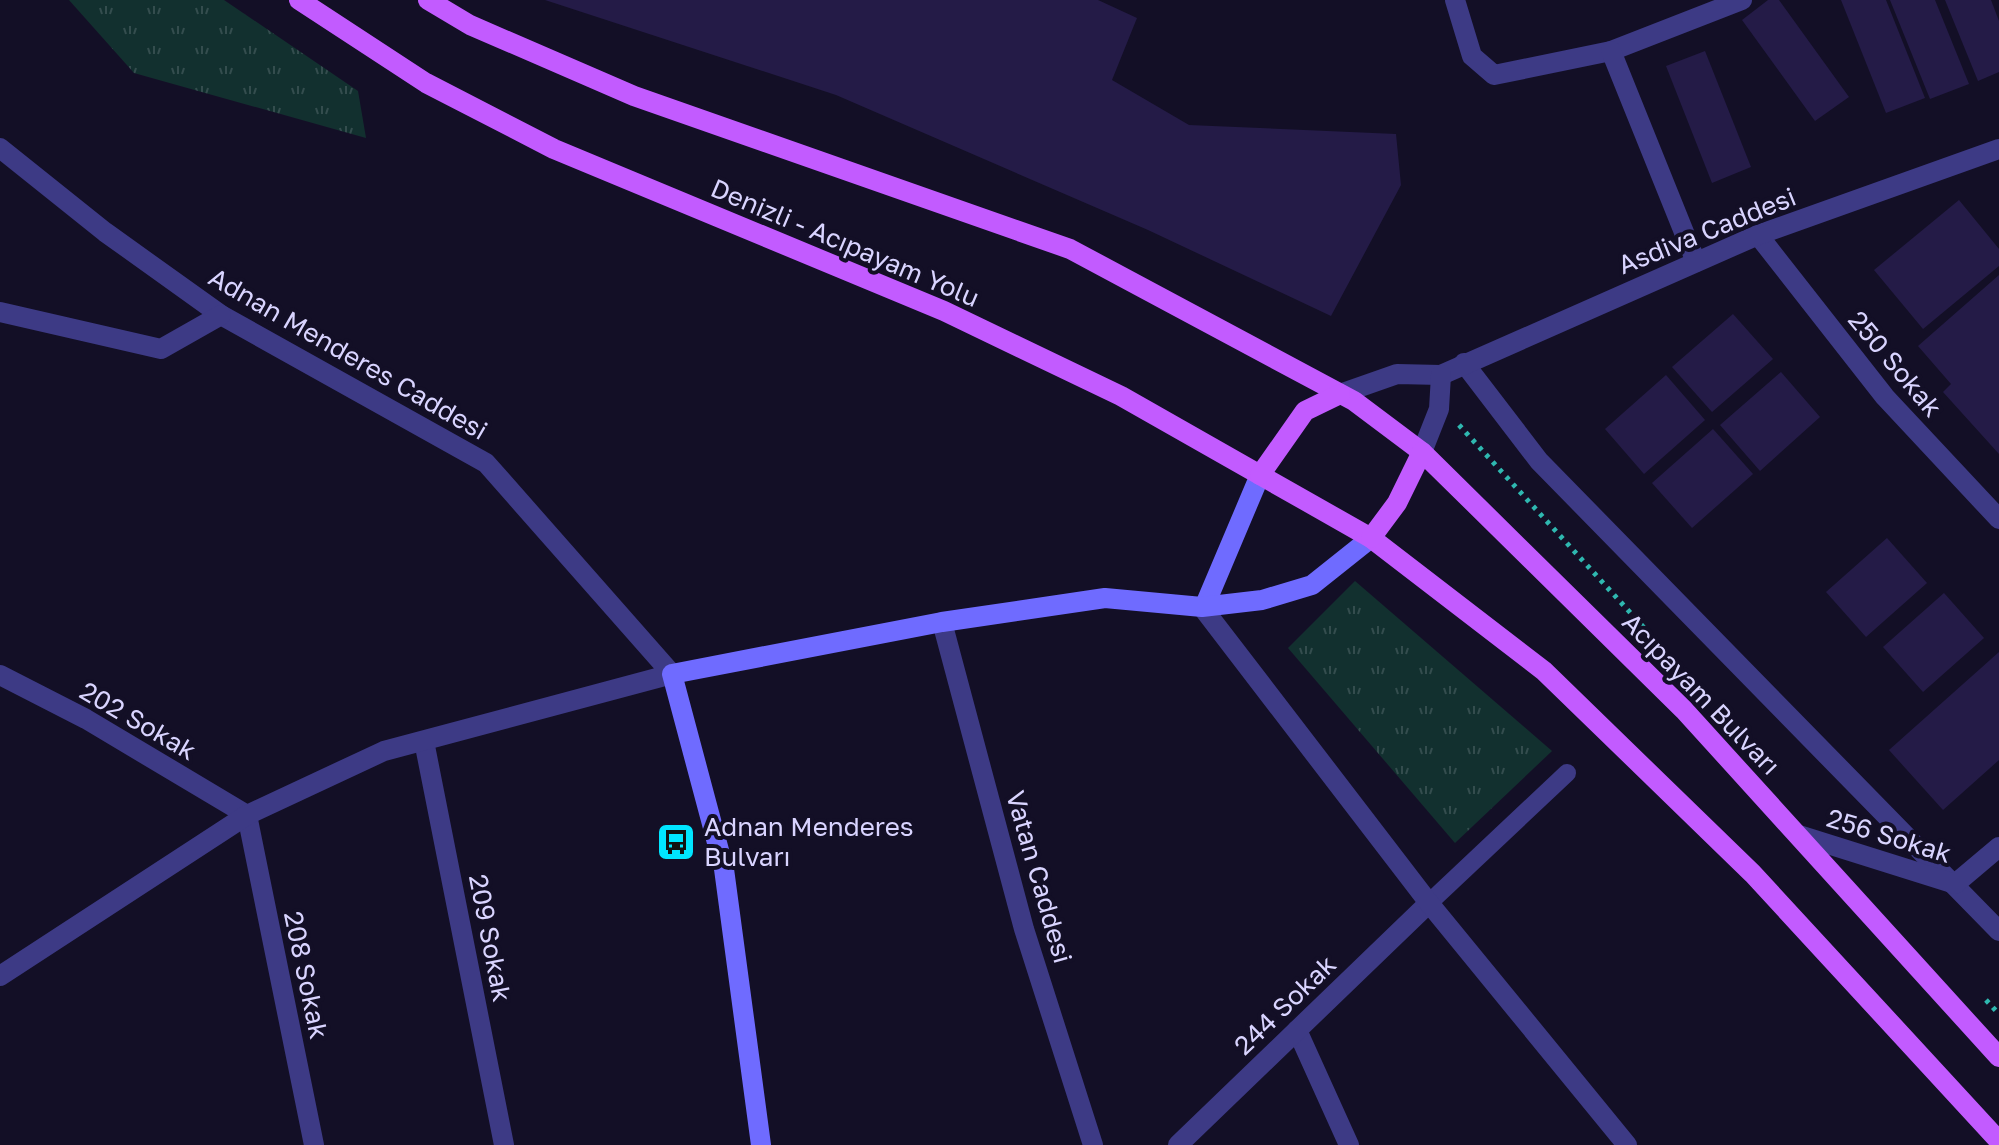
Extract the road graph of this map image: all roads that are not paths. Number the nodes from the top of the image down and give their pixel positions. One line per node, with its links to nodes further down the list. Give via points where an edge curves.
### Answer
1 (299, 0): 16 (main road, Denizli - Acıpayam Yolu, via 426,83 554,149 944,311 1121,396)
2 (428, 0): 14 (main road, via 470,25 634,96 1070,249)
3 (1455, 0): 5 (street, via 1472,56 1494,75)
4 (1742, 0): 5 (street)
5 (1611, 51): 9 (street)
6 (0, 148): 11 (street, Adnan Menderes Caddesi)
7 (1999, 149): 8 (street, Asdiva Caddesi)
8 (1758, 235): 9 (street, Asdiva Caddesi); 17 (street, 250 Sokak, via 1885,397)
9 (1696, 262): 12 (street, Asdiva Caddesi)
10 (0, 312): 11 (street, via 161,349)
11 (221, 315): 21 (street, Adnan Menderes Caddesi, via 486,463)
12 (1464, 363): 13 (street, Asdiva Caddesi); 28 (street, via 1539,461)
13 (1441, 375): 14 (street, Asdiva Caddesi, via 1397,374); 15 (street, via 1439,409)
14 (1340, 394): 15 (main road, Acıpayam Bulvarı); 16 (main road, via 1305,411)
15 (1422, 452): 18 (main road, via 1397,503); 26 (main road, Acıpayam Bulvarı, via 1684,710)
16 (1260, 475): 18 (main road, Denizli - Acıpayam Yolu); 19 (main road)
17 (1999, 519)
18 (1371, 538): 19 (main road, via 1312,585 1262,600); 34 (main road, via 1544,671 1753,874)
19 (1203, 606): 20 (main road, via 1105,598); 29 (street)
20 (942, 622): 21 (main road); 38 (street, Vatan Caddesi, via 1024,929)
21 (672, 674): 23 (street); 37 (main road, via 724,869)
22 (0, 675): 25 (street, 202 Sokak, via 86,719)
23 (424, 741): 25 (street, via 384,751); 36 (street, 209 Sokak)
24 (1567, 773): 29 (lane)
25 (247, 815): 31 (street); 35 (street, 208 Sokak)
26 (1799, 835): 28 (street, 256 Sokak); 33 (main road, Acıpayam Bulvarı)
27 (1999, 847): 28 (street, 256 Sokak)
28 (1955, 884): 30 (street)
29 (1429, 903): 32 (street, 244 Sokak); 41 (street)
30 (1998, 927)
31 (0, 976)
32 (1297, 1030): 39 (street, 244 Sokak); 40 (street)
33 (1999, 1057)
34 (1999, 1141)
35 (314, 1145)
36 (504, 1145)
37 (761, 1145)
38 (1093, 1145)
39 (1178, 1145)
40 (1349, 1145)
41 (1627, 1145)

